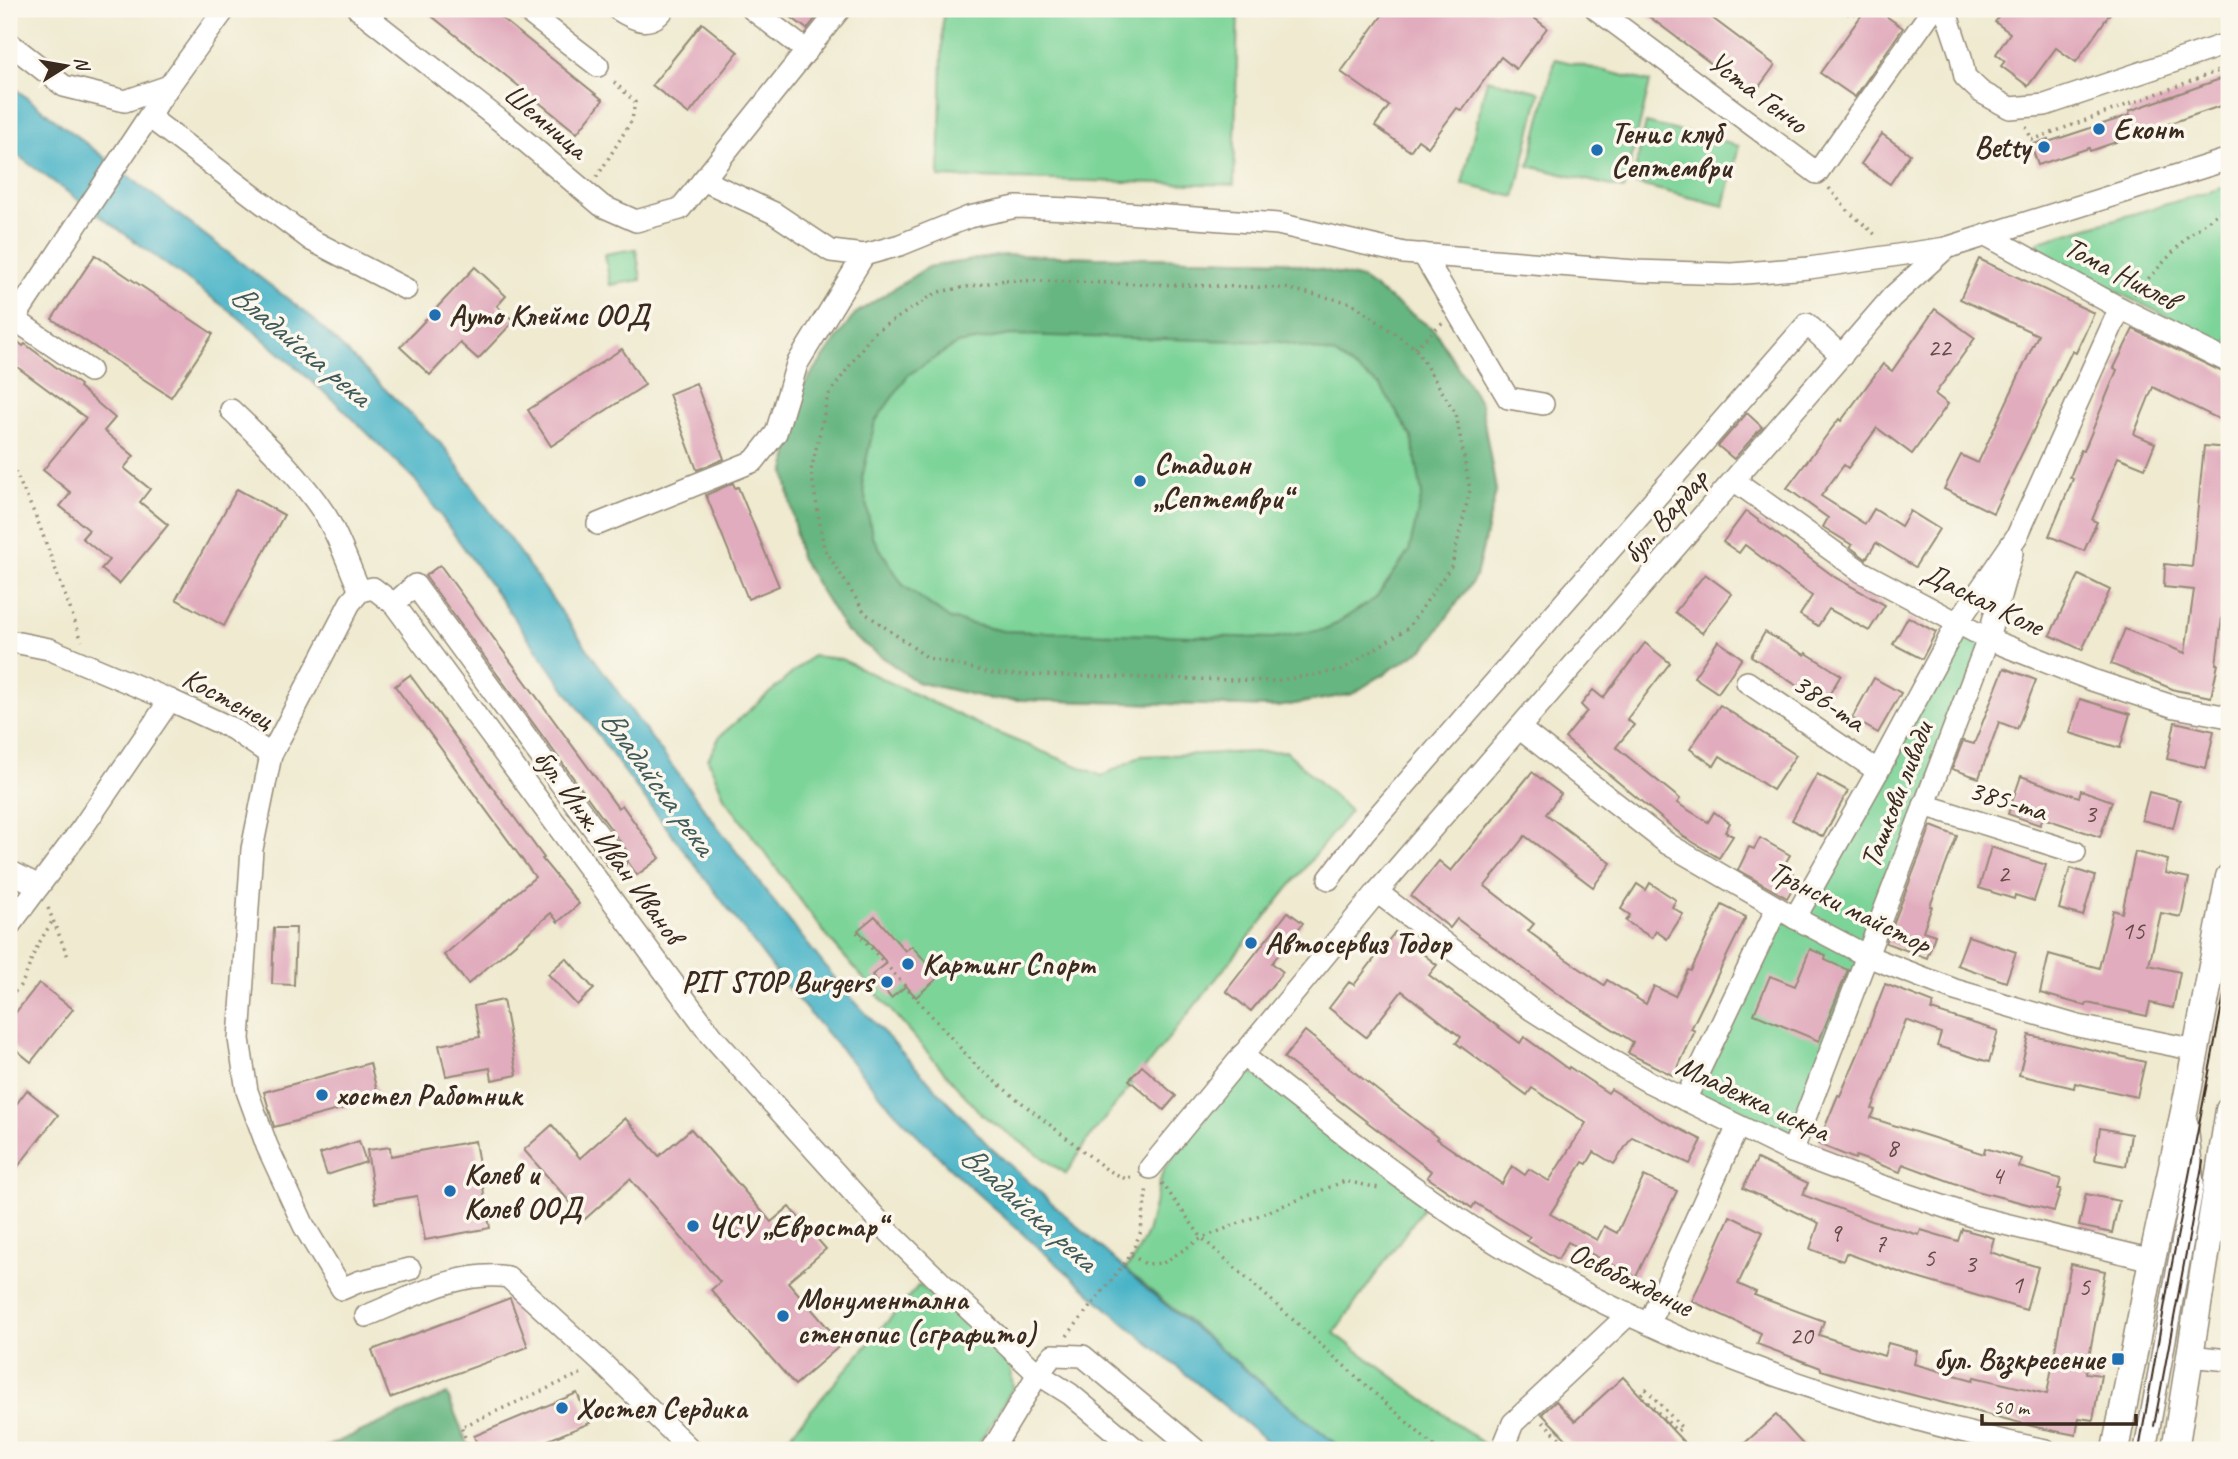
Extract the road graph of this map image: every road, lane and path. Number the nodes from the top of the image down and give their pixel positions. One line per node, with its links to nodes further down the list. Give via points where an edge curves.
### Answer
1 (225, 9): 18 (street)
2 (358, 9): 24 (street, Шемница)
3 (524, 9): 16 (street)
4 (617, 9): 5 (street, via 645,22)
5 (664, 9)
6 (752, 9): 15 (street)
7 (840, 9): 15 (street, Шемница)
8 (1596, 9): 22 (street, Уста Генчо)
9 (1842, 9): 10 (path, via 1852,16)
10 (1858, 9)
11 (1933, 9): 22 (street)
12 (1944, 9): 14 (street, via 1965,77 2010,108 2045,105)
13 (9, 43): 18 (street, via 64,86 124,101)
14 (2229, 43)
15 (807, 51): 23 (street, Шемница)
16 (598, 66): 24 (path, via 635,102 632,120)
17 (2229, 67): 20 (path)
18 (169, 86): 19 (street)
19 (149, 117): 31 (street, via 311,240); 37 (street, via 14,319)
20 (2032, 140)
21 (2229, 159): 26 (street, бул. Вардар)
22 (1817, 173): 30 (path, via 1847,210)
23 (703, 180): 24 (street, Шемница, via 680,209 636,220 602,206); 29 (street, via 774,213 831,251)
24 (587, 194)
25 (2229, 205): 32 (path, via 2188,236)
26 (1986, 235): 27 (street, бул. Вардар); 32 (street, Тома Никлев)
27 (1947, 248): 30 (street); 35 (street, бул. Вардар, via 1892,297)
28 (1423, 254): 29 (street, via 1278,224 1016,207 970,217); 30 (street, via 1732,274); 33 (street)
29 (864, 255): 42 (street, via 796,364 776,433 754,461)
30 (1899, 255)
31 (407, 289)
32 (2120, 308): 36 (street, Тома Никлев); 43 (street, Ташкови ливади)
33 (1456, 309): 34 (path); 38 (street, via 1508,398)
34 (1415, 348): 34 (path, via 1456,414 1467,502 1452,565 1408,628 1342,670 1275,681 995,674 928,658 865,613 824,548 811,471 828,396 873,333 938,292 1006,280 1285,288 1352,303)
35 (1842, 356): 41 (street, бул. Вардар); 61 (street, via 1807,324 1374,821)
36 (2229, 362)
37 (90, 371)
38 (1543, 404)
39 (231, 410): 44 (street, via 274,450 313,498)
40 (9, 459): 49 (path, via 56,565)
41 (1735, 481): 46 (street, Даскал Коле, via 1862,572); 53 (street, бул. Вардар)
42 (598, 524)
43 (2017, 536): 46 (street, Ташкови ливади); 47 (street, Ташкови ливади)
44 (367, 590): 45 (street, бул. Инж. Иван Иванов); 54 (street, Костенец, via 350,603)
45 (394, 604): 58 (street, via 415,585); 91 (street, бул. Инж. Иван Иванов, via 712,1037 886,1229)
46 (1958, 622): 47 (street, Даскал Коле); 55 (street, Ташкови ливади)
47 (1988, 639): 52 (street, Даскал Коле, via 2175,707); 56 (street, Ташкови ливади)
48 (9, 640): 49 (street, Костенец, via 49,649)
49 (90, 666): 51 (street, Костенец)
50 (1747, 682): 55 (street, 386-та)
51 (170, 700): 54 (street, Костенец, via 233,729); 62 (street)
52 (2229, 717)
53 (1519, 728): 63 (street, бул. Вардар); 64 (street, Трънски майстор, via 1668,844)
54 (271, 755): 83 (street, via 252,849 239,1039 247,1091 304,1226 342,1289)
55 (1878, 771): 64 (street, Ташкови ливади)
56 (1924, 805): 57 (street, 385-та); 68 (street, Ташкови ливади)
57 (2075, 852)
58 (616, 859)
59 (9, 871): 62 (street)
60 (2229, 877): 71 (main road)
61 (1329, 879)
62 (39, 886): 65 (path); 66 (street)
63 (1377, 892): 72 (street, бул. Вардар); 73 (street, Младежка искра, via 1532,1010)
64 (1786, 913): 68 (street, Трънски майстор); 73 (street, Ташкови ливади)
65 (53, 920): 69 (path); 70 (path, via 35,950 28,975)
66 (9, 926)
67 (857, 932): 78 (path, via 979,1069 1115,1175 1126,1180)
68 (1867, 956): 71 (street, Трънски майстор, via 1955,990 2078,1026); 77 (street, Ташкови ливади)
69 (69, 959)
70 (9, 996)
71 (2196, 1050): 74 (main road)
72 (1242, 1055): 78 (street, бул. Вардар); 85 (street, Освобождение, via 1429,1200 1529,1262)
73 (1685, 1100): 76 (street, Младежка искра)
74 (2185, 1107): 82 (main road); 105 (street, via 2193,1184)
75 (2229, 1110): 88 (main road)
76 (1738, 1125): 77 (street, Младежка искра); 87 (street)
77 (1792, 1152): 82 (street, Младежка искра, via 1972,1216)
78 (1150, 1168): 80 (path); 81 (path, via 1141,1231)
79 (1381, 1189): 80 (path, via 1345,1181)
80 (1202, 1238): 81 (path, via 1163,1263 1146,1264); 100 (path)
81 (1130, 1255): 84 (path)
82 (2152, 1259): 104 (main road)
83 (410, 1269)
84 (1083, 1314)
85 (1629, 1314): 87 (street, Освобождение); 93 (street)
86 (366, 1317): 90 (street, via 453,1281 508,1277)
87 (1649, 1323): 103 (street, Освобождение, via 1861,1403)
88 (2188, 1356): 89 (street); 94 (main road)
89 (2229, 1360)
90 (603, 1364): 95 (path, via 460,1427); 96 (street)
91 (1038, 1374): 97 (street); 98 (street, бул. Инж. Иван Иванов, via 1070,1394); 99 (street, via 1053,1355 1083,1356)
92 (1646, 1389): 92 (path, via 1655,1399 1682,1428 1677,1431 1640,1395)
93 (1529, 1408): 101 (street, via 1513,1423); 102 (path)
94 (2180, 1409): 106 (street); 107 (main road)
95 (470, 1450)
96 (691, 1450)
97 (992, 1450)
98 (1137, 1450)
99 (1196, 1450)
100 (1438, 1450)
101 (1502, 1450)
102 (1572, 1450)
103 (2046, 1450)
104 (2115, 1450)
105 (2145, 1450)
106 (2163, 1450)
107 (2175, 1450)

